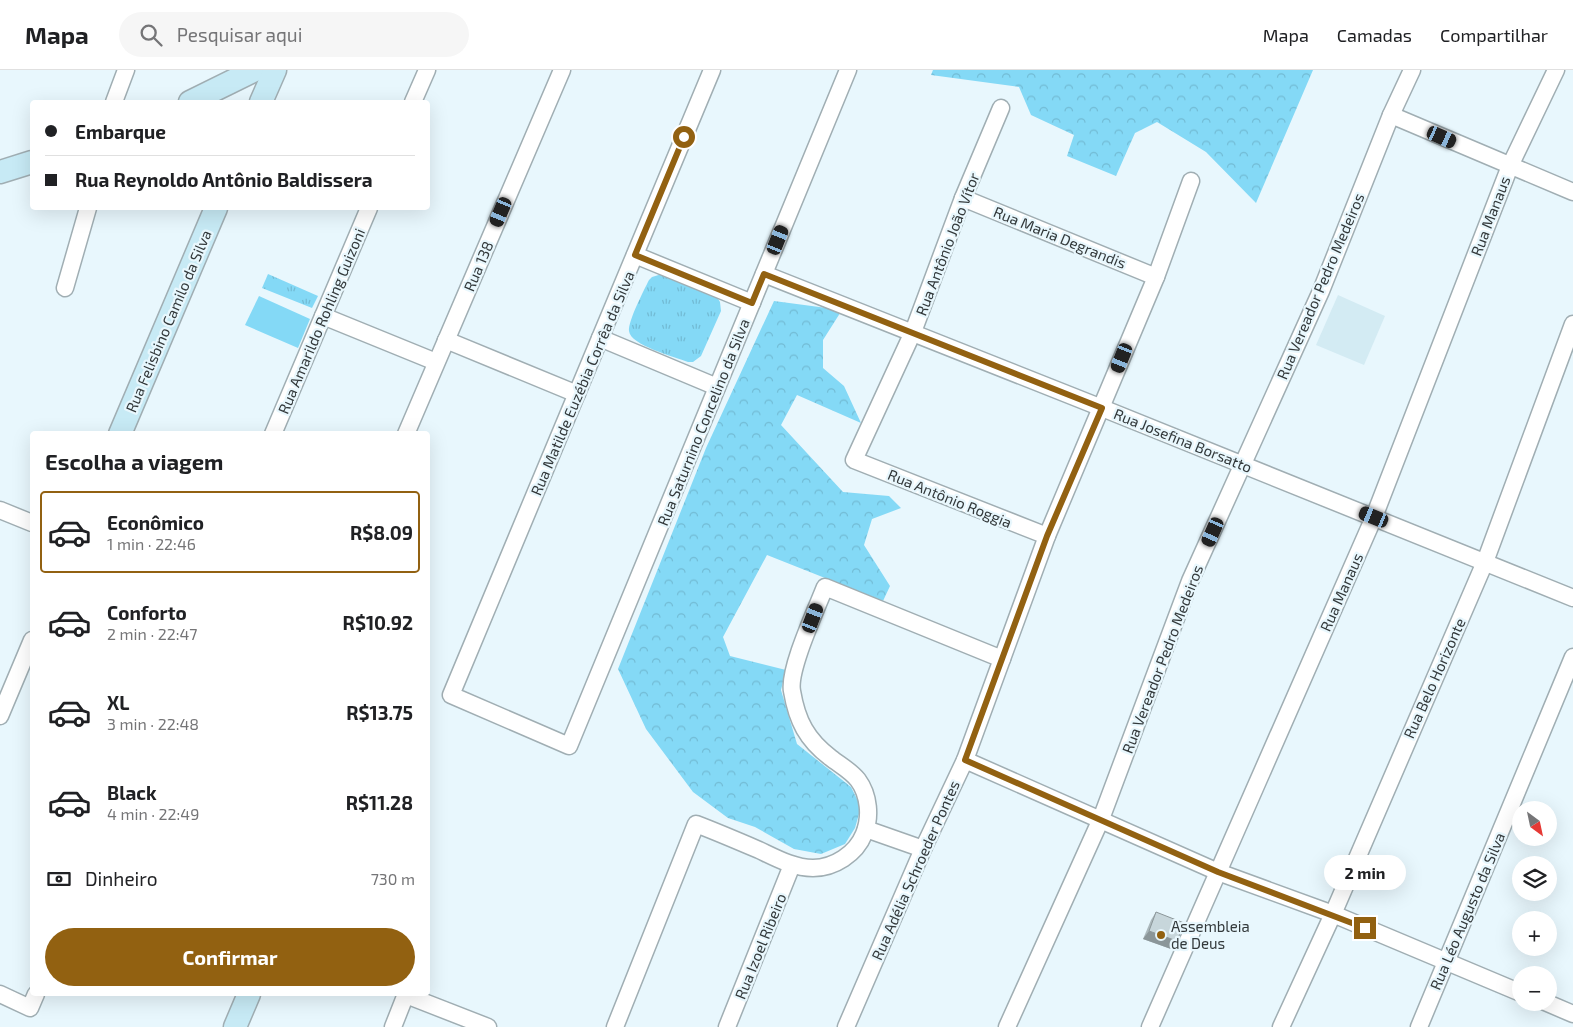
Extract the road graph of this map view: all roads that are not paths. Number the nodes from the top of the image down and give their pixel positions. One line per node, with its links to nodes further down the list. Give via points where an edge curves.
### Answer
1 (126, 70): 10 (street)
2 (255, 70): 11 (street)
3 (275, 70): 12 (street)
4 (427, 70): 13 (street)
5 (562, 70): 34 (street, Rua 138)
6 (712, 70): 25 (street, Rua Matilde Euzébia Corrêa da Silva)
7 (848, 70): 26 (street, Rua Saturnino Concelino da Silva)
8 (1412, 70): 15 (street, Rua Vereador Pedro Medeiros)
9 (1556, 70): 17 (street, Rua Manaus)
10 (115, 100)
11 (194, 100)
12 (262, 100)
13 (414, 100)
14 (1001, 108): 21 (street, Rua Antônio João Vítor)
15 (1391, 115): 17 (street); 43 (street, Rua Vereador Pedro Medeiros, via 1320,291)
16 (30, 163): 18 (street)
17 (1510, 166): 20 (street); 45 (street, Rua Manaus)
18 (0, 172)
19 (1191, 181): 27 (street, Rua Adélia Schroeder Pontes)
20 (1573, 192)
21 (963, 198): 27 (street, Rua Maria Degrandis); 32 (street, Rua Antônio João Vítor)
22 (87, 210): 28 (street)
23 (215, 210): 39 (street, Rua Felisbino Camilo da Silva)
24 (368, 210): 30 (street, Rua Amarildo Rohling Guizoni)
25 (635, 255): 29 (street); 33 (street, Rua Matilde Euzébia Corrêa da Silva)
26 (764, 274): 29 (street, Rua Saturnino Concelino da Silva); 32 (street, Rua Josefina Borsatto)
27 (1156, 276): 38 (street, Rua Adélia Schroeder Pontes)
28 (65, 288)
29 (752, 303): 36 (street, Rua Saturnino Concelino da Silva)
30 (323, 316): 35 (street); 40 (street, Rua Amarildo Rohling Guizoni)
31 (1573, 324): 48 (street, Rua Belo Horizonte)
32 (913, 332): 38 (street, Rua Josefina Borsatto); 42 (street, Rua Antônio João Vítor)
33 (600, 338): 36 (street); 37 (street, Rua Matilde Euzébia Corrêa da Silva)
34 (446, 340): 35 (street, Rua 138); 37 (street)
35 (436, 362): 41 (street, Rua 138)
36 (717, 387): 53 (street, Rua Saturnino Concelino da Silva, via 569,746)
37 (577, 394): 53 (street, Rua Matilde Euzébia Corrêa da Silva)
38 (1102, 408): 43 (street, Rua Josefina Borsatto); 47 (street, Rua Adélia Schroeder Pontes)
39 (121, 431)
40 (274, 431)
41 (407, 431)
42 (854, 460): 47 (street, Rua Antônio Roggia)
43 (1243, 465): 45 (street, Rua Josefina Borsatto); 56 (street, Rua Vereador Pedro Medeiros, via 1190,581)
44 (0, 510): 46 (street)
45 (1374, 517): 48 (street, Rua Josefina Borsatto); 60 (street, Rua Manaus)
46 (30, 523)
47 (1047, 536): 52 (street, Rua Adélia Schroeder Pontes)
48 (1485, 562): 49 (street, Rua Josefina Borsatto); 61 (street, Rua Belo Horizonte)
49 (1573, 598)
50 (30, 645): 54 (street)
51 (1573, 657): 62 (street, Rua Léo Augusto da Silva)
52 (1002, 658): 55 (street, Rua Adélia Schroeder Pontes); 57 (street, via 825,587 792,674 792,692 802,725 810,738 858,780 867,802)
53 (451, 695)
54 (0, 716)
55 (965, 760): 56 (street); 58 (street, Rua Adélia Schroeder Pontes)
56 (1101, 819): 60 (street); 78 (street, Rua Vereador Pedro Medeiros)
57 (866, 829): 58 (street); 59 (street, via 857,846 834,863 813,868)
58 (923, 849): 77 (street, Rua Adélia Schroeder Pontes)
59 (792, 865): 75 (street, via 696,824); 76 (street, Rua Izoel Ribeiro)
60 (1218, 872): 61 (street); 79 (street, Rua Manaus)
61 (1333, 914): 62 (street); 80 (street, Rua Belo Horizonte)
62 (1447, 961): 63 (street); 81 (street, Rua Léo Augusto da Silva)
63 (1512, 989)
64 (0, 994): 68 (street)
65 (248, 996): 72 (street)
66 (405, 996): 73 (street)
67 (411, 996): 74 (street)
68 (34, 1001)
69 (1557, 1007): 70 (street)
70 (1573, 1014)
71 (1573, 1020): 82 (street)
72 (235, 1027)
73 (393, 1027)
74 (488, 1027)
75 (615, 1027)
76 (727, 1027)
77 (846, 1027)
78 (1007, 1027)
79 (1150, 1027)
80 (1281, 1027)
81 (1419, 1027)
82 (1570, 1027)

